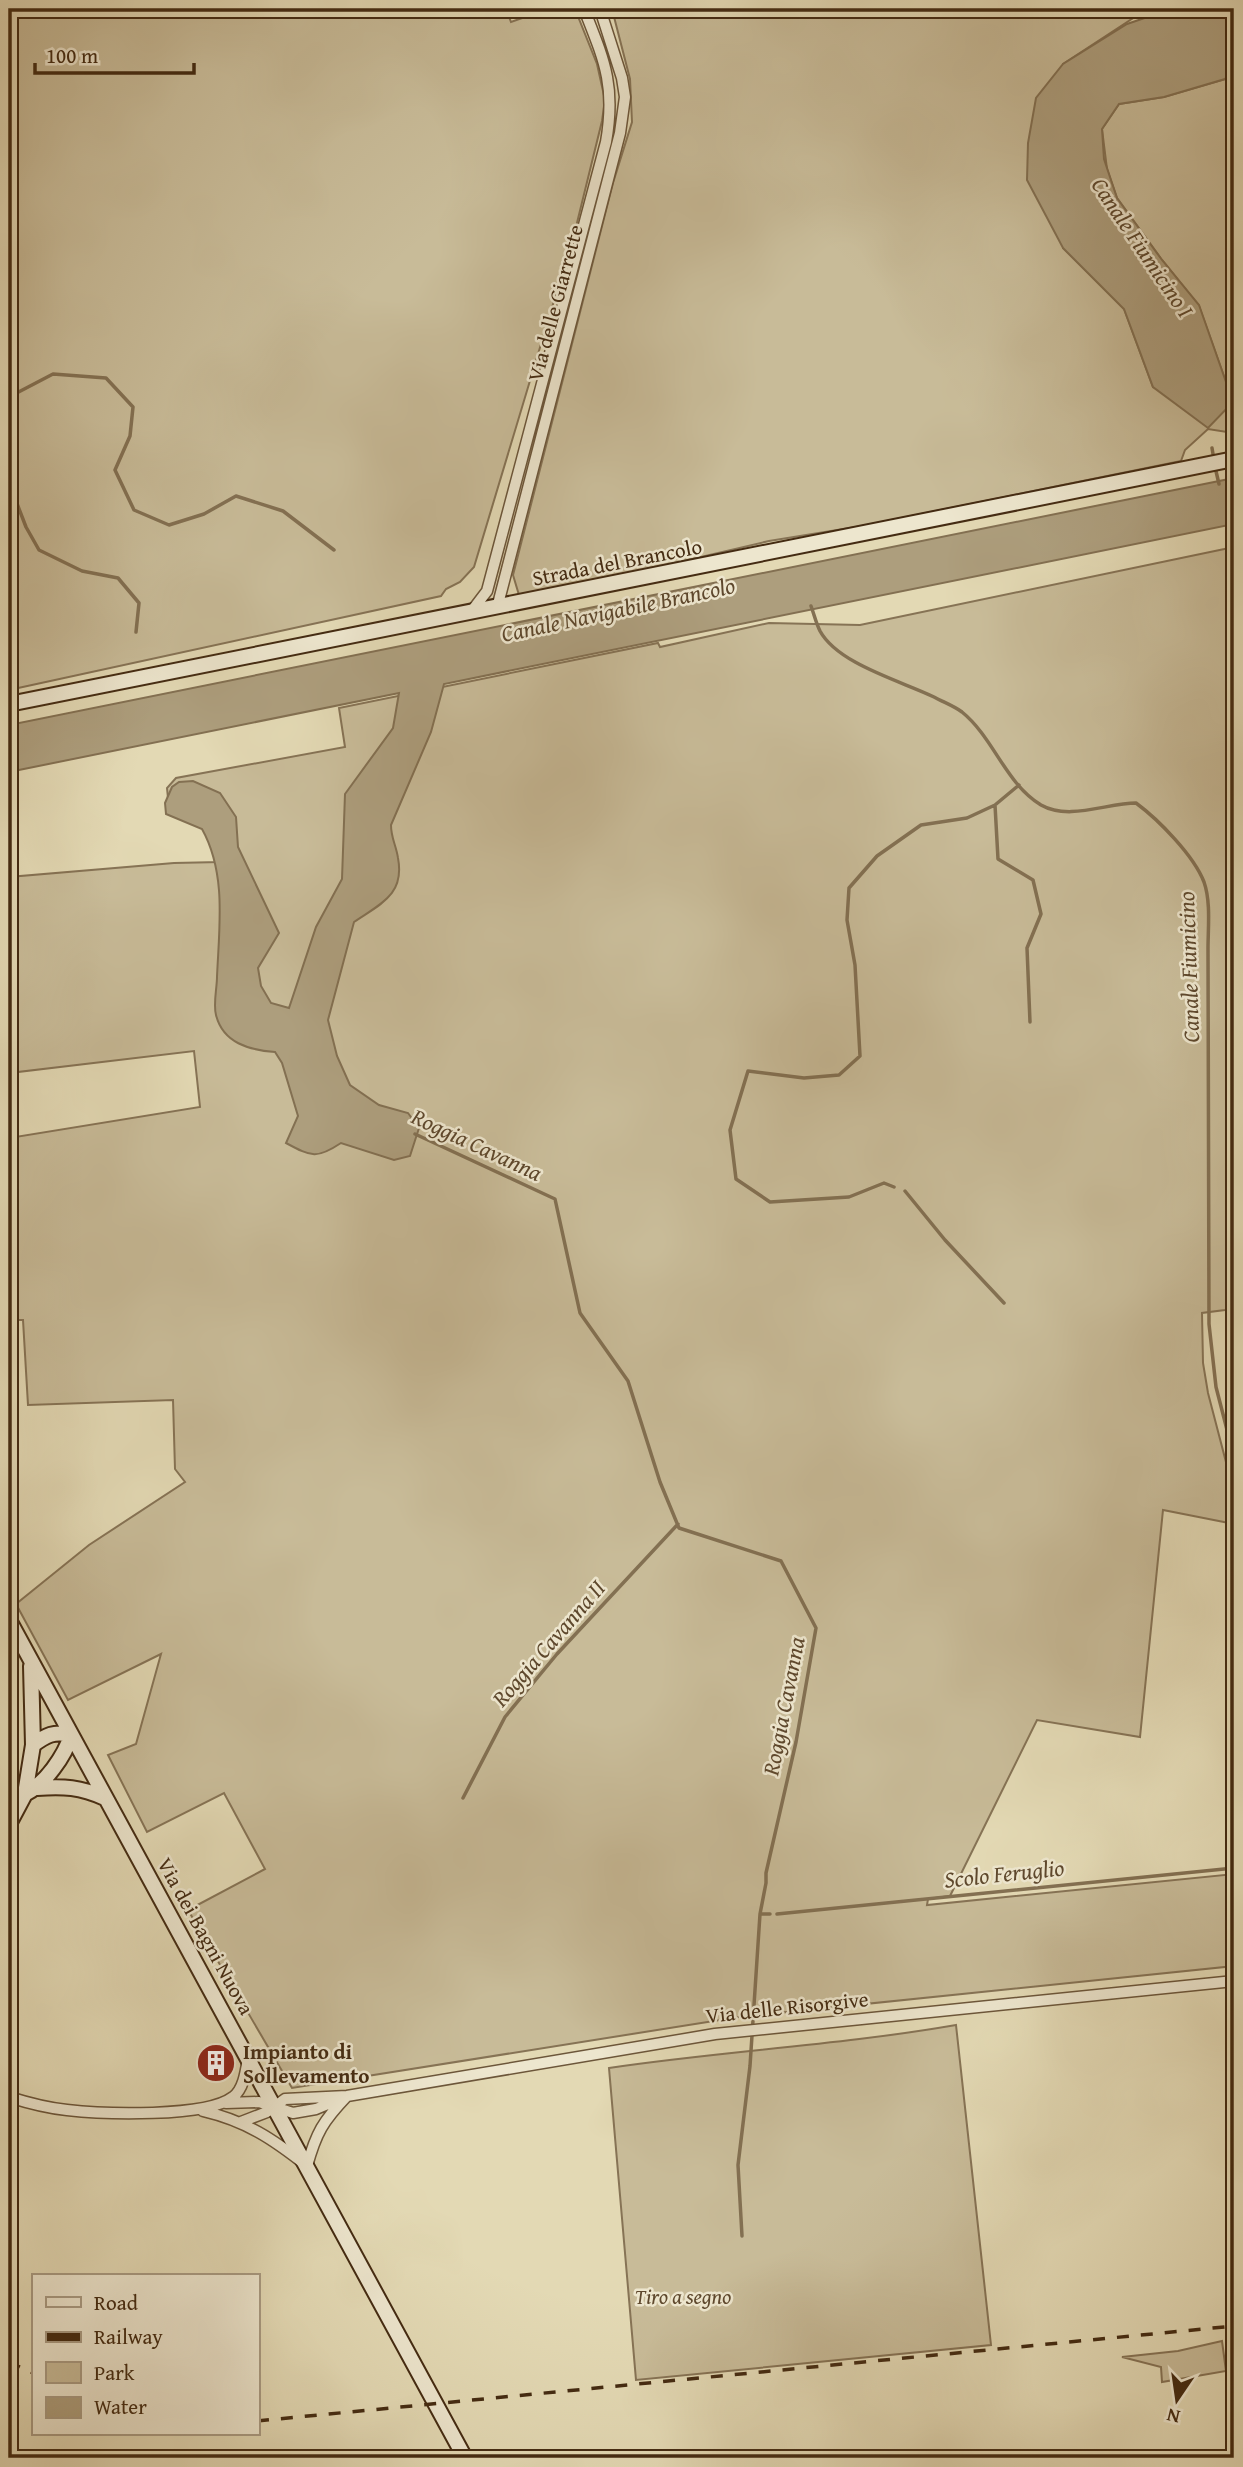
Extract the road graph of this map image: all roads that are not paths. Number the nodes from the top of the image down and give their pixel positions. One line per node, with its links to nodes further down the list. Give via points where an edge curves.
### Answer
1 (584, 9): 6 (street, Via delle Giarrette, via 605,62 610,120)
2 (600, 9): 4 (street, Via delle Giarrette, via 622,78 625,97 620,133)
3 (1232, 460): 5 (street, Strada del Brancolo)
4 (501, 590): 5 (street); 6 (street, Via delle Giarrette)
5 (513, 604): 6 (street, Strada del Brancolo)
6 (483, 610): 7 (street, Strada del Brancolo)
7 (9, 704)
8 (9, 1620): 9 (street, Via dei Bagni Nuova)
9 (31, 1661): 10 (street, Via dei Bagni Nuova); 11 (street)
10 (71, 1735): 11 (street, via 50,1734); 12 (street); 13 (street, Via dei Bagni Nuova)
11 (33, 1745): 12 (street)
12 (31, 1791): 13 (street, via 66,1786); 14 (street)
13 (105, 1798): 16 (street, Via dei Bagni Nuova)
14 (9, 1824)
15 (1234, 1981): 17 (street, Via delle Risorgive, via 715,2034)
16 (248, 2057): 19 (street, via 244,2080 236,2095); 20 (street, Via dei Bagni Nuova)
17 (348, 2096): 20 (street, Via delle Risorgive, via 293,2113); 23 (street, via 325,2119)
18 (9, 2097): 21 (street, via 68,2110)
19 (223, 2104): 20 (street, Via delle Risorgive); 21 (street, Via delle Risorgive)
20 (275, 2106): 22 (street); 23 (street, Via dei Bagni Nuova)
21 (199, 2110): 22 (street)
22 (241, 2122): 23 (street)
23 (307, 2166): 25 (street, Via dei Bagni Nuova)
24 (1234, 2455): 26 (street)
25 (465, 2458)
26 (1199, 2458)

